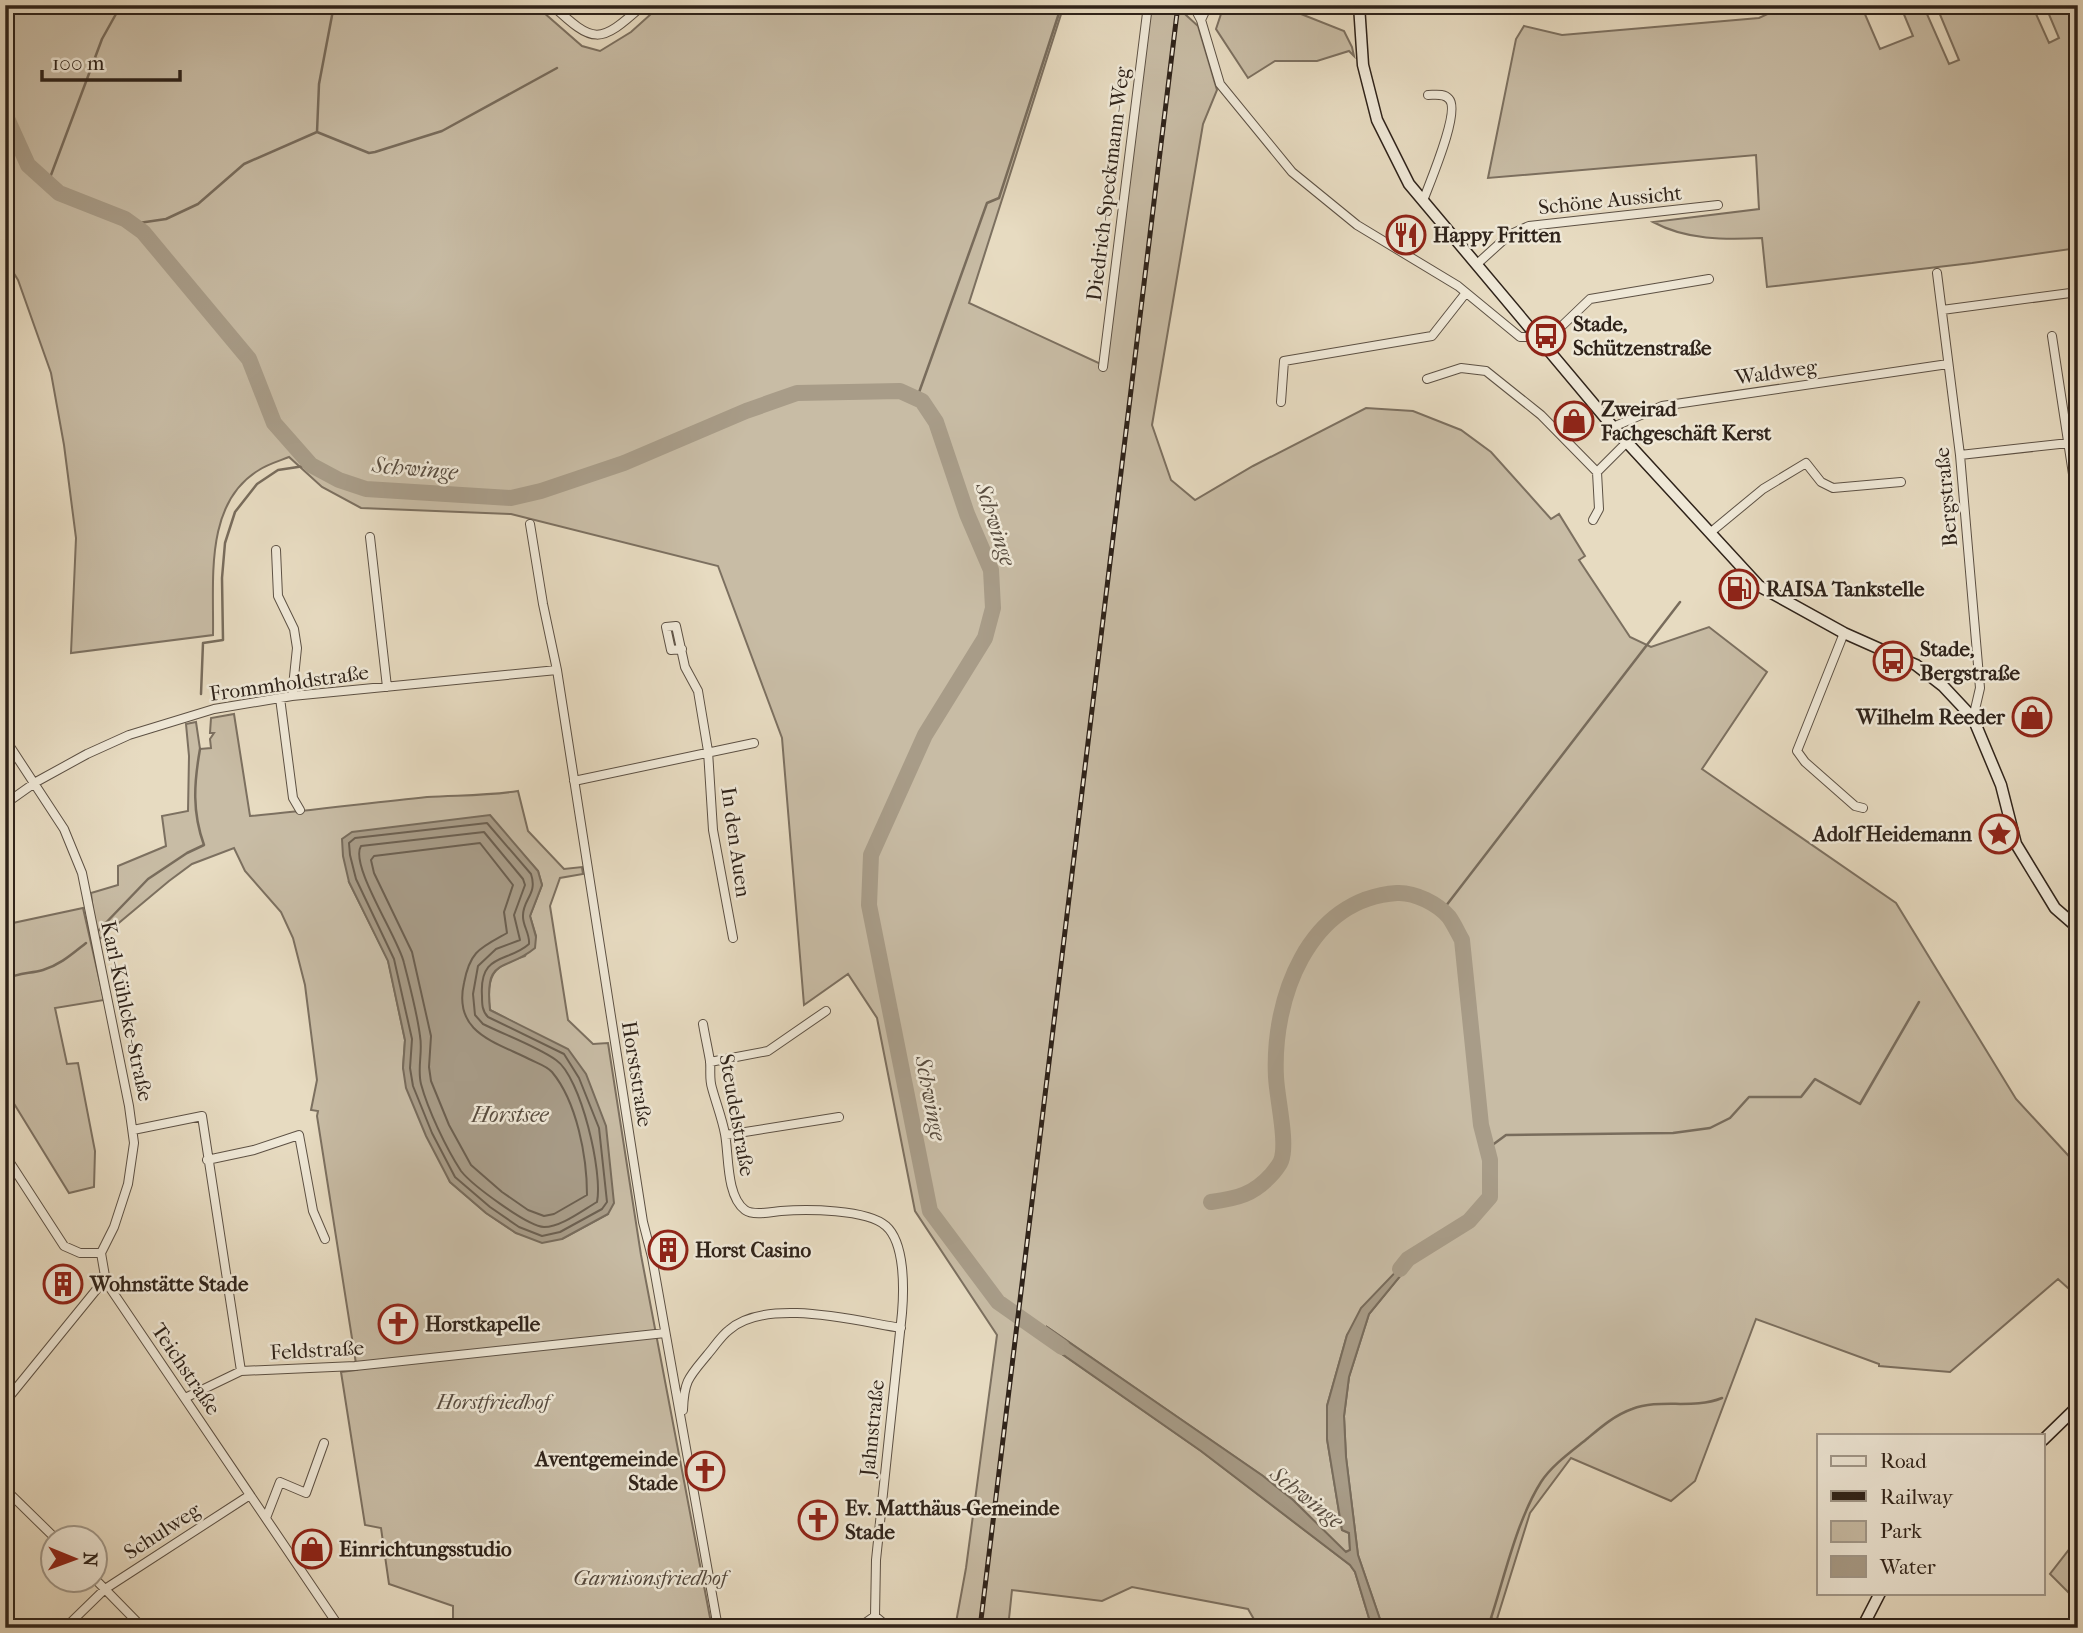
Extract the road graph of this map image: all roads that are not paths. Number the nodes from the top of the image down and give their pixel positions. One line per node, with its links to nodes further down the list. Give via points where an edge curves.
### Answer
1 (552, 5): 2 (street, via 591,35 608,33)
2 (643, 5)
3 (1148, 5): 20 (street, Diedrich-Speckmann-Weg)
4 (1193, 5): 7 (street)
5 (1208, 5): 7 (street)
6 (1359, 5): 9 (main road, via 1363,65 1377,120 1409,184)
7 (1201, 20): 15 (street, via 1220,84 1292,172 1357,225)
8 (1428, 95): 9 (street, via 1441,94 1454,108)
9 (1423, 201): 11 (main road)
10 (1718, 205): 11 (street, Schöne Aussicht, via 1529,226 1509,235)
11 (1477, 264): 18 (main road)
12 (1937, 273): 16 (street, Bergstraße)
13 (1709, 279): 18 (street, via 1590,299)
14 (2078, 292): 16 (street)
15 (1465, 294): 18 (street, via 1520,337); 22 (street, via 1432,337 1284,361)
16 (1942, 310): 19 (street, Bergstraße)
17 (2052, 336): 25 (street)
18 (1542, 340): 23 (main road)
19 (1948, 364): 23 (street, Waldweg, via 1662,406); 26 (street, Bergstraße)
20 (1103, 367)
21 (1427, 379): 27 (street, via 1461,368 1486,371 1541,415)
22 (1281, 402)
23 (1613, 427): 24 (main road)
24 (1627, 442): 27 (street); 32 (main road)
25 (2074, 443): 26 (street); 29 (street)
26 (1960, 455): 41 (street, Bergstraße, via 1980,688)
27 (1597, 472): 30 (street, via 1599,509)
28 (1901, 482): 32 (street, via 1833,488 1821,482 1806,463 1763,489)
29 (2078, 507)
30 (1593, 520)
31 (530, 524): 37 (street, Horststraße)
32 (1711, 532): 35 (main road, via 1759,586)
33 (370, 537): 38 (street)
34 (276, 550): 39 (street, via 278,596 297,648)
35 (1844, 633): 41 (main road, via 1916,665); 48 (street, via 1797,751 1855,806)
36 (682, 649): 44 (street, In den Auen, via 685,667 698,691)
37 (557, 670): 38 (street, Frommholdstraße); 45 (street, Horststraße)
38 (387, 687): 39 (street, Frommholdstraße)
39 (292, 696): 40 (street, Frommholdstraße)
40 (281, 698): 46 (street, Frommholdstraße, via 214,709 129,735); 49 (street, via 293,798)
41 (1973, 718): 50 (main road, via 2001,785 2016,844 2055,908)
42 (5, 732): 46 (street, Karl-Kühlcke-Straße)
43 (754, 743): 44 (street)
44 (708, 751): 45 (street); 51 (street, In den Auen, via 713,830)
45 (574, 781): 65 (street, Horststraße)
46 (36, 782): 47 (street, Frommholdstraße); 56 (street, Karl-Kühlcke-Straße, via 64,829 82,873)
47 (5, 804)
48 (1863, 808)
49 (300, 810)
50 (2078, 928)
51 (733, 938)
52 (826, 1011): 54 (street, via 768,1051)
53 (703, 1024): 54 (street, Steudelstraße)
54 (710, 1062): 57 (street, Steudelstraße, via 711,1085)
55 (839, 1117): 57 (street)
56 (133, 1130): 59 (street, via 202,1116); 61 (street, Karl-Kühlcke-Straße, via 128,1184)
57 (726, 1135): 63 (street, Steudelstraße, via 735,1199 745,1210 845,1213 885,1224 897,1244)
58 (5, 1155): 61 (street, via 64,1247)
59 (207, 1160): 60 (street, via 299,1135 313,1211); 66 (street)
60 (325, 1239)
61 (101, 1253): 62 (street, Teichstraße)
62 (105, 1279): 67 (street, Teichstraße); 68 (street)
63 (904, 1285): 64 (street, Jahnstraße)
64 (901, 1328): 70 (street, via 801,1313 762,1314 730,1328 684,1385); 81 (street, Jahnstraße, via 876,1560)
65 (665, 1333): 66 (street, Feldstraße, via 355,1366); 70 (street, Horststraße)
66 (241, 1371): 67 (street, Feldstraße)
67 (186, 1398): 74 (street, Teichstraße)
68 (5, 1402)
69 (2078, 1406): 71 (main road)
70 (682, 1424): 85 (street, Horststraße)
71 (2044, 1439)
72 (324, 1443): 75 (street, via 306,1493 279,1482)
73 (5, 1489): 76 (street)
74 (250, 1495): 75 (street, Teichstraße); 77 (street, Schulweg)
75 (265, 1518): 84 (street, Teichstraße)
76 (41, 1524)
77 (108, 1587)
78 (108, 1592): 83 (street)
79 (100, 1594): 82 (street, Schulweg)
80 (1879, 1594): 88 (main road)
81 (875, 1616): 86 (street); 87 (street)
82 (65, 1628)
83 (143, 1628)
84 (340, 1628)
85 (718, 1628)
86 (858, 1628)
87 (889, 1628)
88 (1862, 1628)

